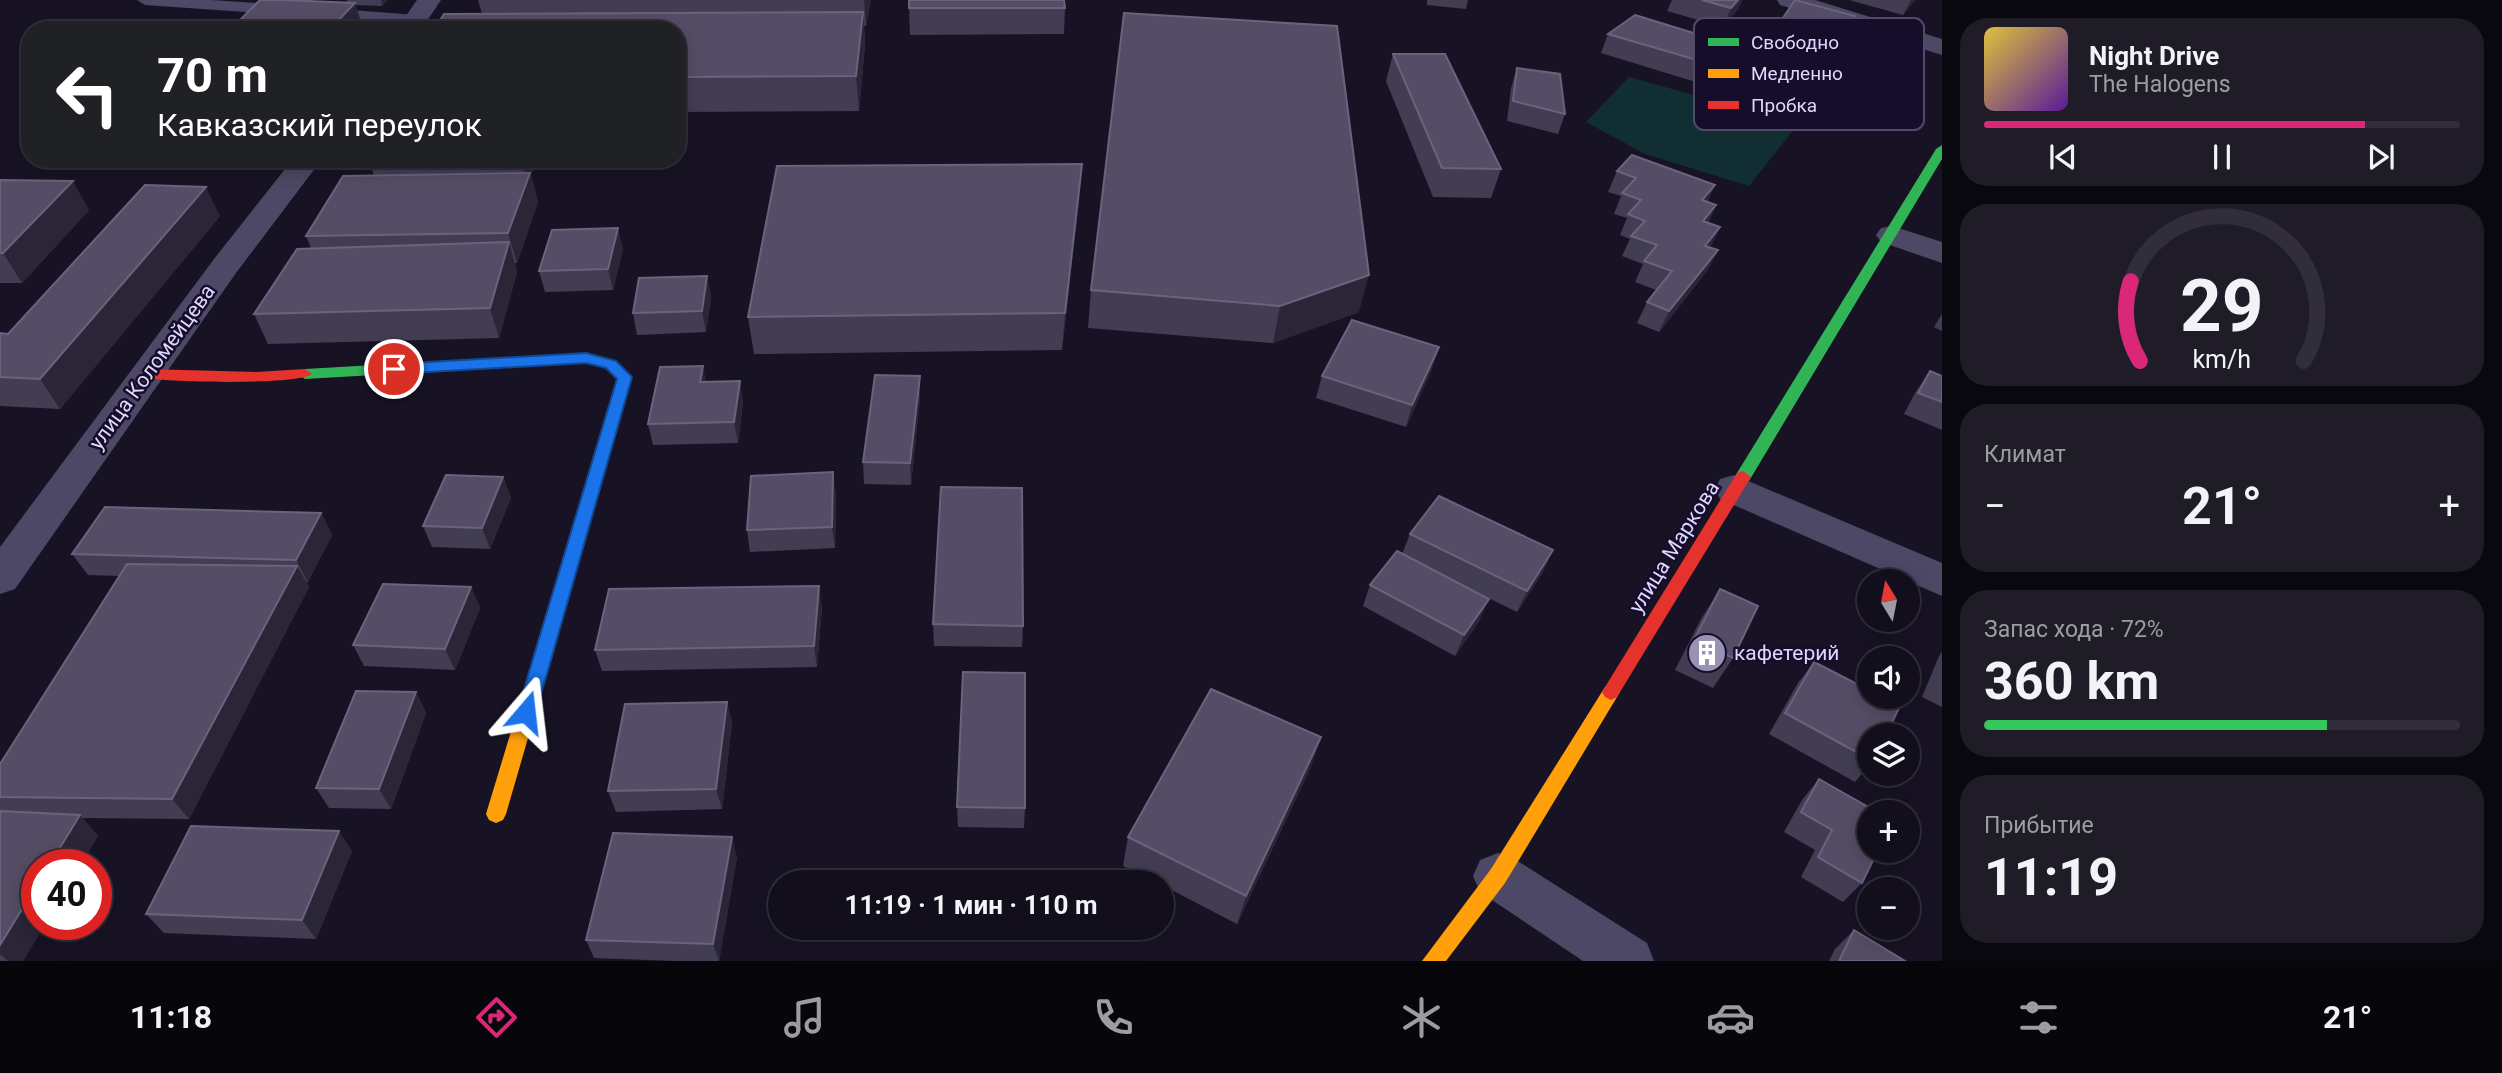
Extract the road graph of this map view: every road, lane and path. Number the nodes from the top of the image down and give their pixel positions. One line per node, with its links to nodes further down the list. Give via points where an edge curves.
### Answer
1 (145, 0): 3 (lane)
2 (1789, 0): 4 (street)
3 (418, 16)
4 (1848, 18)
5 (1924, 41): 6 (street)
6 (1942, 47)
7 (1942, 149): 9 (street, улица Маркова)
8 (301, 168): 11 (street, улица Коломейцева)
9 (1892, 235): 10 (street); 12 (street, улица Маркова)
10 (1942, 253)
11 (147, 374): 13 (street, улица Коломейцева); 15 (street, via 256,377 586,358 611,364 625,377)
12 (1734, 489): 14 (street); 16 (street, улица Маркова)
13 (0, 578)
14 (1942, 580)
15 (496, 814)
16 (1497, 876): 17 (street, улица Маркова); 18 (street)
17 (1433, 961)
18 (1628, 961)

